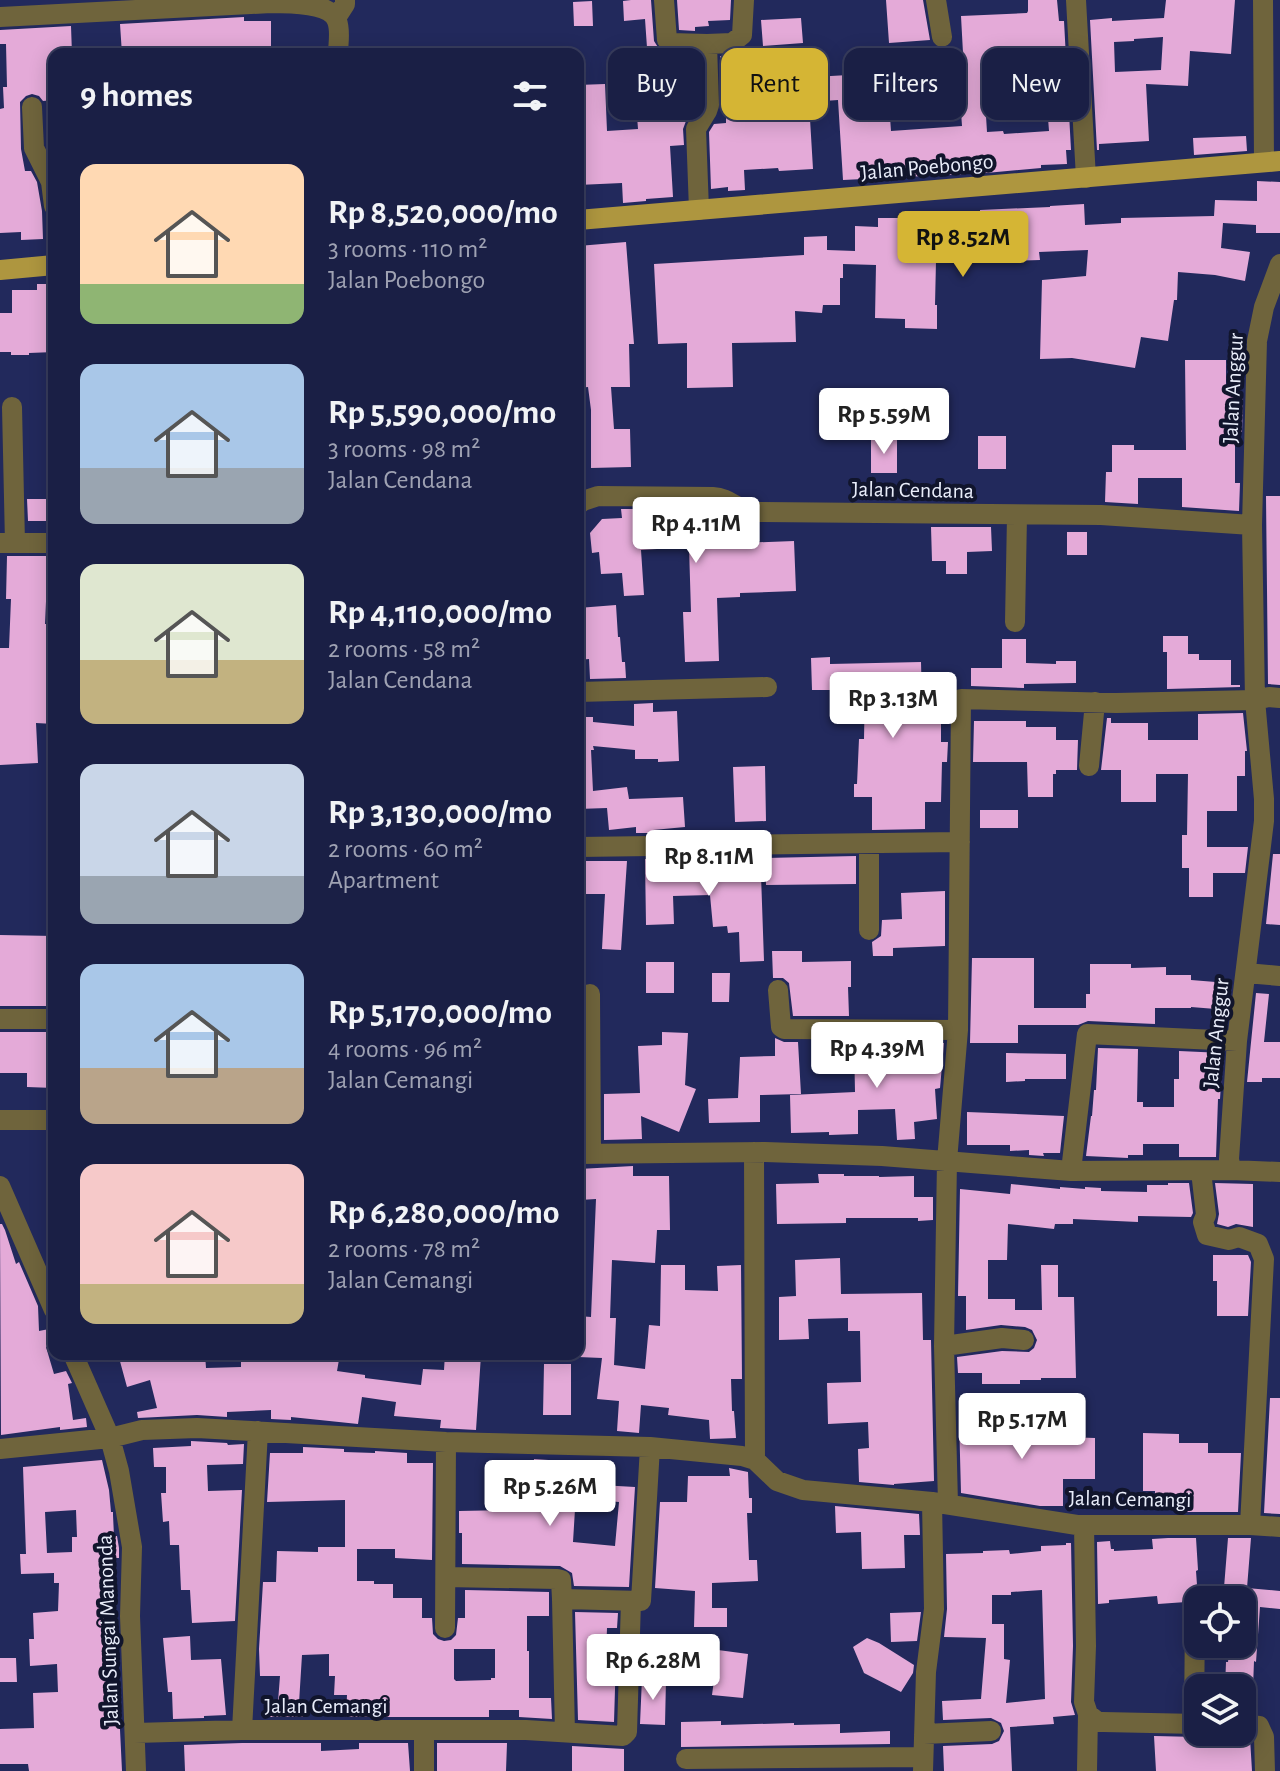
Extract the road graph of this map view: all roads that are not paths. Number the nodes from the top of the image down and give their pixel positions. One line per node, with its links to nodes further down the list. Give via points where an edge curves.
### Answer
1 (664, 0): 10 (street, via 667,40)
2 (744, 0): 10 (street, via 742,35 732,43)
3 (936, 0): 9 (street)
4 (1076, 0): 15 (street)
5 (1263, 0): 13 (street)
6 (90, 6): 7 (street, via 271,3); 8 (street)
7 (341, 9): 11 (street)
8 (0, 17)
9 (942, 37)
10 (707, 44): 16 (street, via 709,105 696,129)
11 (338, 48)
12 (32, 107): 14 (street, via 34,148)
13 (1272, 162): 15 (main road, Jalan Poebongo)
14 (48, 176)
15 (1086, 178): 16 (main road, Jalan Poebongo)
16 (699, 210): 17 (main road, Jalan Poebongo)
17 (584, 220)
18 (1280, 264): 24 (street, Jalan Anggur, via 1257,341)
19 (48, 266): 20 (main road)
20 (0, 270)
21 (12, 407): 25 (street)
22 (584, 501): 23 (street, Jalan Cendana, via 644,495 720,498 756,512)
23 (1017, 516): 24 (street, Jalan Cendana, via 1101,515); 27 (street)
24 (1252, 525): 31 (street, Jalan Anggur)
25 (8, 543): 26 (street)
26 (48, 543)
27 (1015, 622)
28 (767, 687): 29 (street)
29 (584, 692)
30 (1280, 698): 31 (street)
31 (1255, 700): 32 (street); 38 (street, Jalan Anggur, via 1264,821)
32 (1095, 702): 33 (street); 34 (street, via 961,699)
33 (1089, 766)
34 (960, 842): 35 (street); 44 (street)
35 (869, 844): 36 (street); 37 (street)
36 (584, 847)
37 (869, 930)
38 (1246, 973): 39 (street); 45 (street, Jalan Anggur)
39 (1280, 976)
40 (778, 990): 44 (street, via 784,1029)
41 (590, 994): 49 (street)
42 (0, 1019): 43 (street)
43 (48, 1019)
44 (958, 1030): 50 (street)
45 (1237, 1041): 51 (street, Jalan Anggur); 52 (street, via 1087,1034)
46 (0, 1120): 47 (street)
47 (48, 1120)
48 (754, 1152): 49 (street); 50 (street); 65 (street)
49 (584, 1154)
50 (947, 1161): 52 (street); 58 (street)
51 (1231, 1170): 53 (street); 54 (street)
52 (1071, 1171): 53 (street)
53 (1201, 1171): 68 (street, via 1207,1235 1258,1244 1264,1259)
54 (1280, 1172)
55 (0, 1186): 56 (street)
56 (48, 1296)
57 (1024, 1340): 58 (street)
58 (944, 1346): 66 (street)
59 (76, 1360): 61 (street, Jalan Sungai Manonda)
60 (258, 1431): 61 (street, Jalan Cemangi, via 182,1428); 62 (street, Jalan Cemangi); 77 (street, Jalan Cemangi)
61 (110, 1438): 64 (street, Jalan Cemangi); 80 (street, Jalan Sungai Manonda, via 132,1547)
62 (446, 1442): 63 (street, Jalan Cemangi); 70 (street)
63 (650, 1447): 65 (street, Jalan Cemangi); 72 (street, via 641,1601)
64 (0, 1449)
65 (755, 1460): 66 (street, Jalan Cemangi, via 777,1481 803,1490)
66 (940, 1503): 67 (street, Jalan Cemangi); 82 (street)
67 (1084, 1525): 68 (street, Jalan Cemangi); 74 (street)
68 (1250, 1525): 69 (street, Jalan Cemangi)
69 (1280, 1527)
70 (446, 1577): 71 (street, via 557,1579); 73 (street)
71 (562, 1599): 72 (street); 81 (street)
72 (631, 1601): 81 (street, Jalan Cemangi, via 627,1732)
73 (445, 1628)
74 (1088, 1714): 75 (street, via 1098,1722); 87 (street)
75 (1184, 1724)
76 (1256, 1726): 88 (street, via 1263,1732)
77 (242, 1730): 78 (street, Jalan Cemangi); 80 (street)
78 (424, 1730): 81 (street, Jalan Cemangi); 86 (street)
79 (991, 1731): 82 (street)
80 (135, 1733): 85 (street, Jalan Sungai Manonda)
81 (565, 1733)
82 (924, 1734): 84 (street)
83 (686, 1759): 84 (street)
84 (923, 1764)
85 (136, 1771)
86 (424, 1771)
87 (1087, 1771)
88 (1265, 1771)

